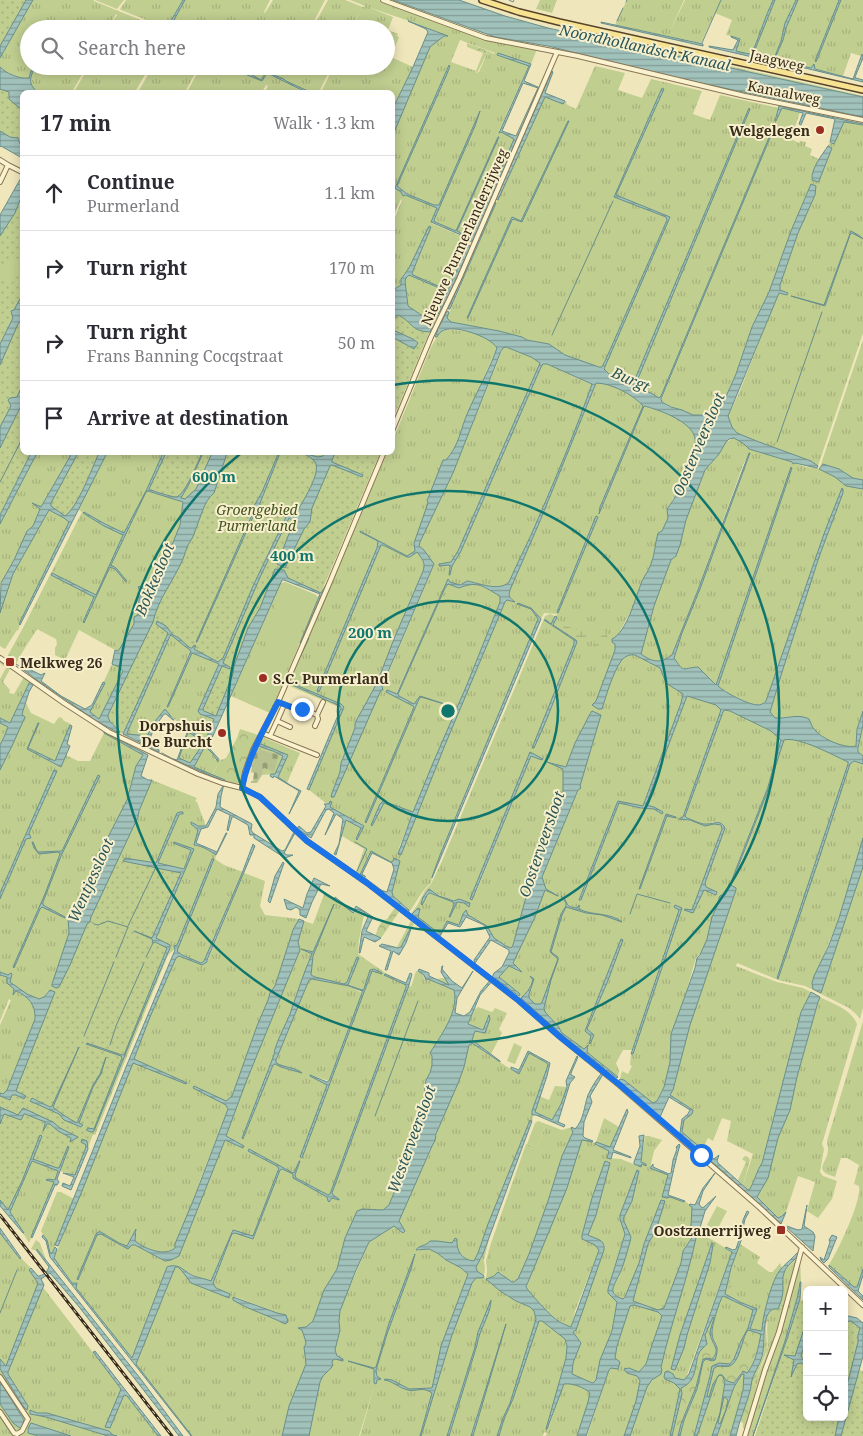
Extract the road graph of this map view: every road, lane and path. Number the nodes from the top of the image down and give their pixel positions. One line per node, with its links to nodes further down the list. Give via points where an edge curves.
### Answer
1 (383, 0): 3 (street, Kanaalweg, via 486,38)
2 (482, 0): 4 (main road, Jaagweg, via 536,17)
3 (557, 52): 5 (street, Kanaalweg); 10 (street, Nieuwe Purmerlanderrijweg)
4 (863, 90)
5 (863, 120)
6 (0, 160): 7 (street)
7 (8, 164): 8 (street); 9 (street)
8 (20, 171)
9 (0, 182)
10 (395, 424)
11 (383, 455): 13 (street)
12 (0, 658): 23 (street, via 109,732 190,771)
13 (278, 702): 15 (street); 20 (street)
14 (323, 702): 16 (street)
15 (284, 705): 16 (street); 17 (street)
16 (318, 714): 19 (street)
17 (277, 721): 18 (street); 21 (street)
18 (290, 726)
19 (315, 726)
20 (262, 733): 21 (street); 23 (street)
21 (270, 736): 22 (street)
22 (317, 755)
23 (242, 788): 24 (street, via 260,797 312,845 367,883 492,980 701,1155)
24 (802, 1247): 25 (street); 28 (street)
25 (863, 1305)
26 (0, 1377): 27 (street, via 28,1419 22,1431 19,1434 12,1431)
27 (0, 1412)
28 (746, 1436)

